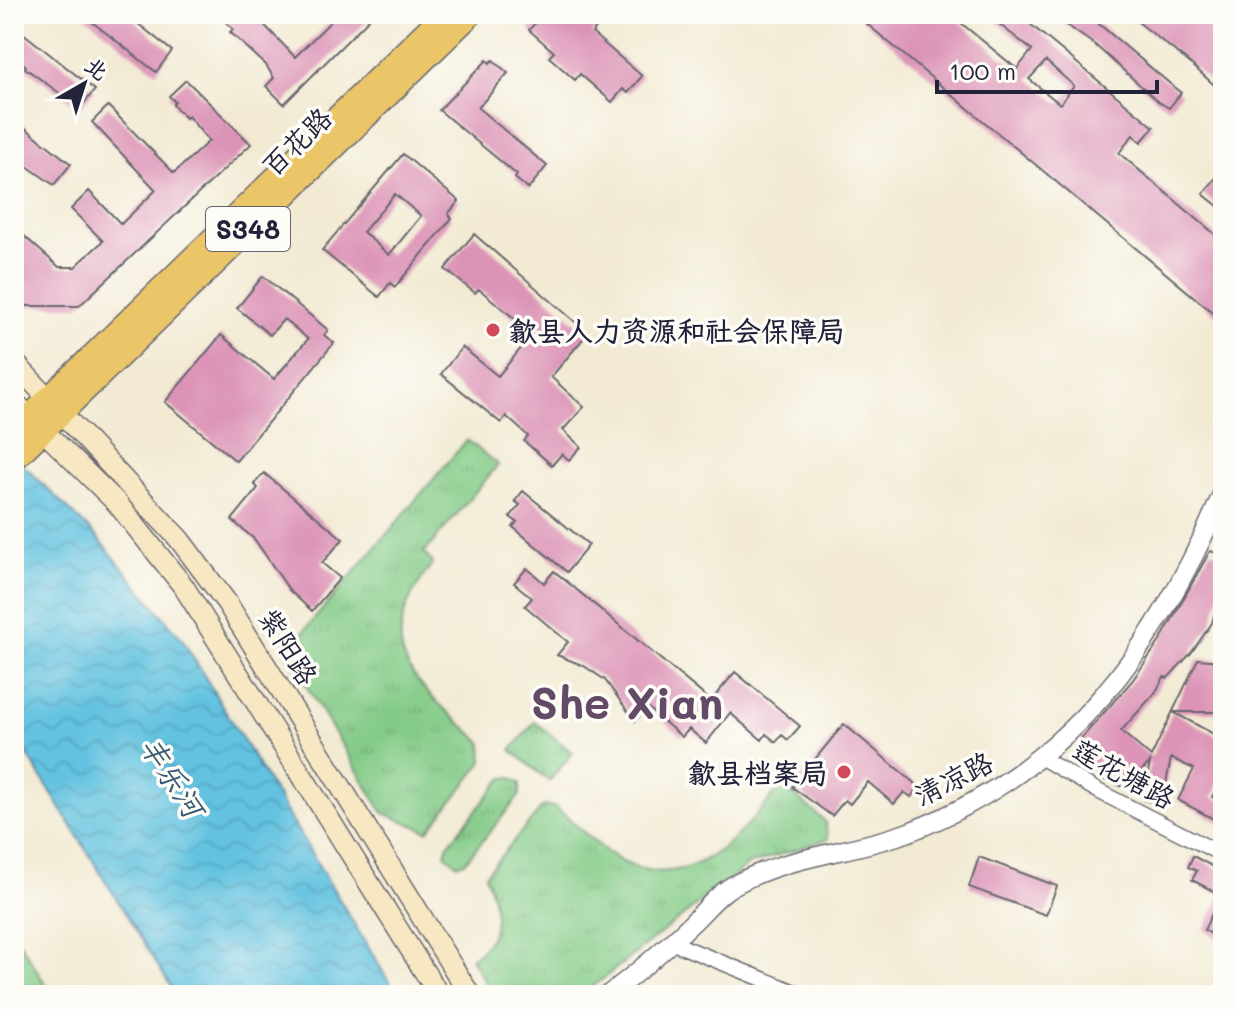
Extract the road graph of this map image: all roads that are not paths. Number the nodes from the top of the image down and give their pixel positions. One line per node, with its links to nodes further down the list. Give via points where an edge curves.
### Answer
1 (445, 14): 4 (main road, 百花路 / S348)
2 (470, 14): 4 (main road, 百花路 / S348)
3 (14, 362): 4 (main road, 紫阳路)
4 (56, 405): 5 (main road, 百花路 / S348); 11 (main road, 紫阳路, via 179,539 227,603)
5 (24, 431): 10 (main road, 紫阳路, via 117,503 191,596)
6 (1223, 492): 7 (street, 清凉路, via 1186,571 1131,660 1095,707)
7 (1042, 758): 8 (street, 莲花塘路); 9 (street, 清凉路, via 993,791 909,831 787,863 732,885)
8 (1223, 855)
9 (671, 942): 12 (street, 清凉路); 13 (street)
10 (439, 995)
11 (470, 995)
12 (608, 995)
13 (802, 995)

